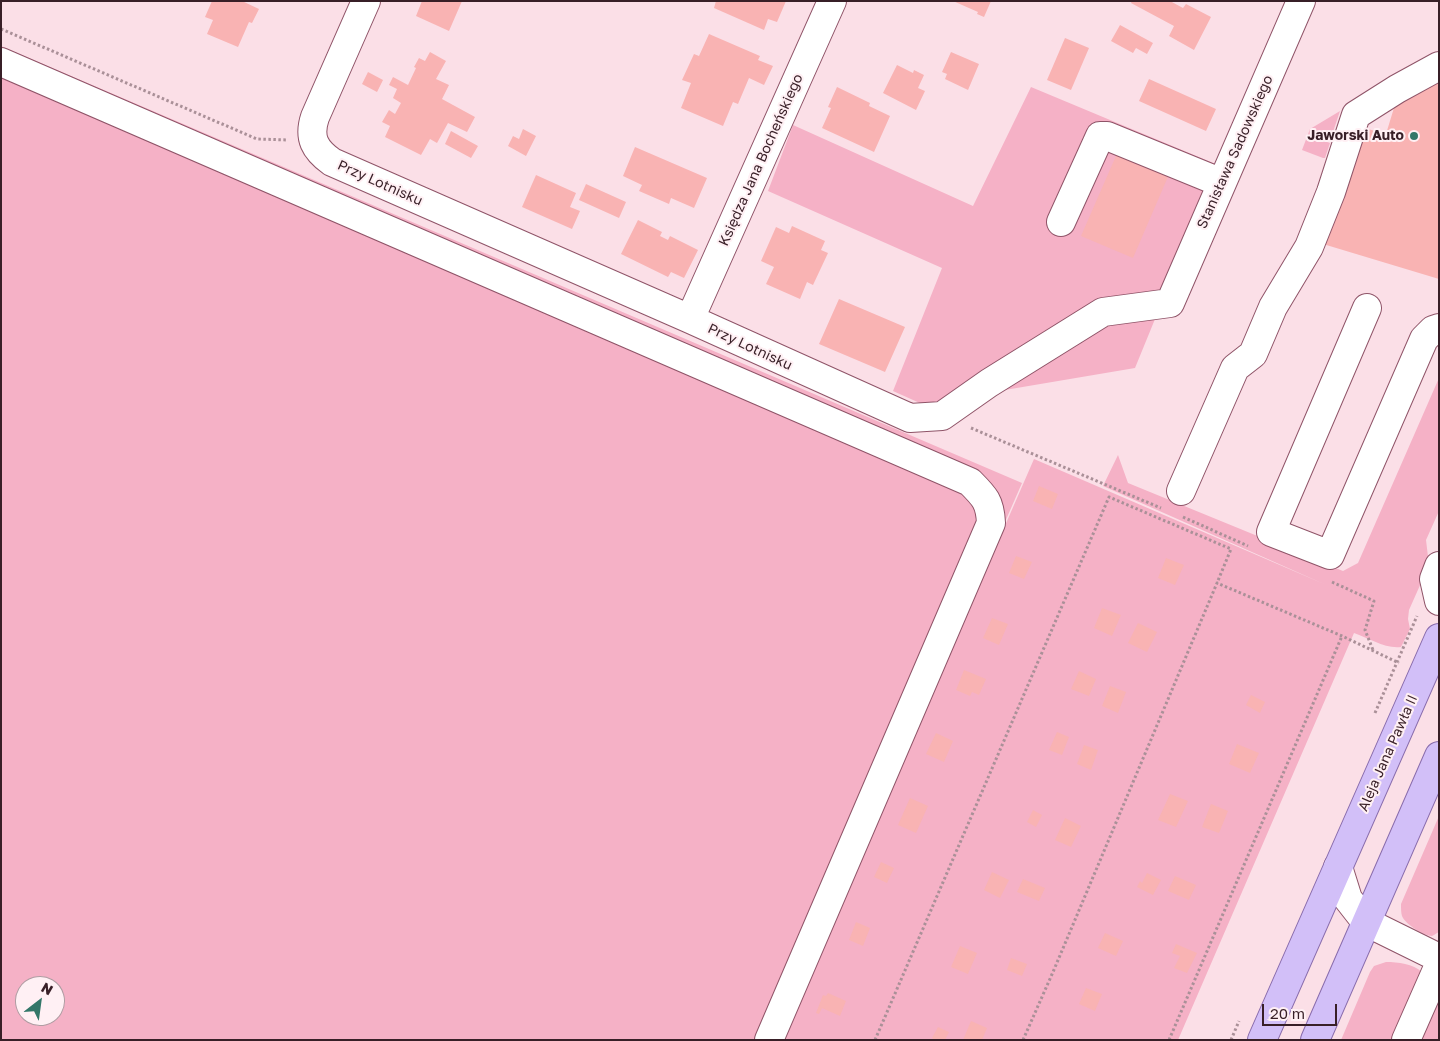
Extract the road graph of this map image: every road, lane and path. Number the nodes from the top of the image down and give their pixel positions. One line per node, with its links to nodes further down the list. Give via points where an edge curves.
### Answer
1 (366, 1): 7 (street, via 314,117 312,134)
2 (832, 1): 11 (street, Księdza Jana Bocheńskiego)
3 (1301, 1): 8 (street, Stanisława Sadowskiego)
4 (1, 29): 7 (path, via 256,139)
5 (1, 62): 29 (street, via 970,482 981,494 990,508 991,523)
6 (1439, 66): 14 (street, via 1356,115 1309,247 1273,307 1253,354 1235,368)
7 (319, 149): 11 (street, Przy Lotnisku, via 341,166)
8 (1222, 183): 9 (street, via 1107,136 1100,136); 13 (street, Stanisława Sadowskiego, via 1170,303 1103,312)
9 (1061, 222)
10 (1367, 308): 12 (street, via 1271,532 1330,555 1424,339)
11 (690, 319): 13 (street, Przy Lotnisku, via 896,413 910,418)
12 (1439, 328)
13 (942, 416): 14 (path)
14 (1175, 505): 15 (path)
15 (1250, 547)
16 (1439, 566): 19 (street, via 1434,579)
17 (1330, 581): 22 (path, via 1374,601 1365,630)
18 (1218, 583): 20 (path); 30 (path, via 1231,549 1109,497); 31 (path)
19 (1439, 601)
20 (1342, 636): 22 (path); 32 (path)
21 (1439, 638): 23 (main road, Aleja Jana Pawła II)
22 (1374, 651): 23 (path)
23 (1423, 674): 25 (main road, Aleja Jana Pawła II)
24 (1439, 756): 26 (main road)
25 (1338, 867): 26 (street, via 1348,900); 33 (main road, Aleja Jana Pawła II)
26 (1366, 922): 27 (street); 34 (main road)
27 (1439, 958)
28 (1439, 965): 35 (street)
29 (769, 1040)
30 (875, 1040)
31 (1023, 1040)
32 (1169, 1040)
33 (1262, 1040)
34 (1315, 1040)
35 (1406, 1040)

